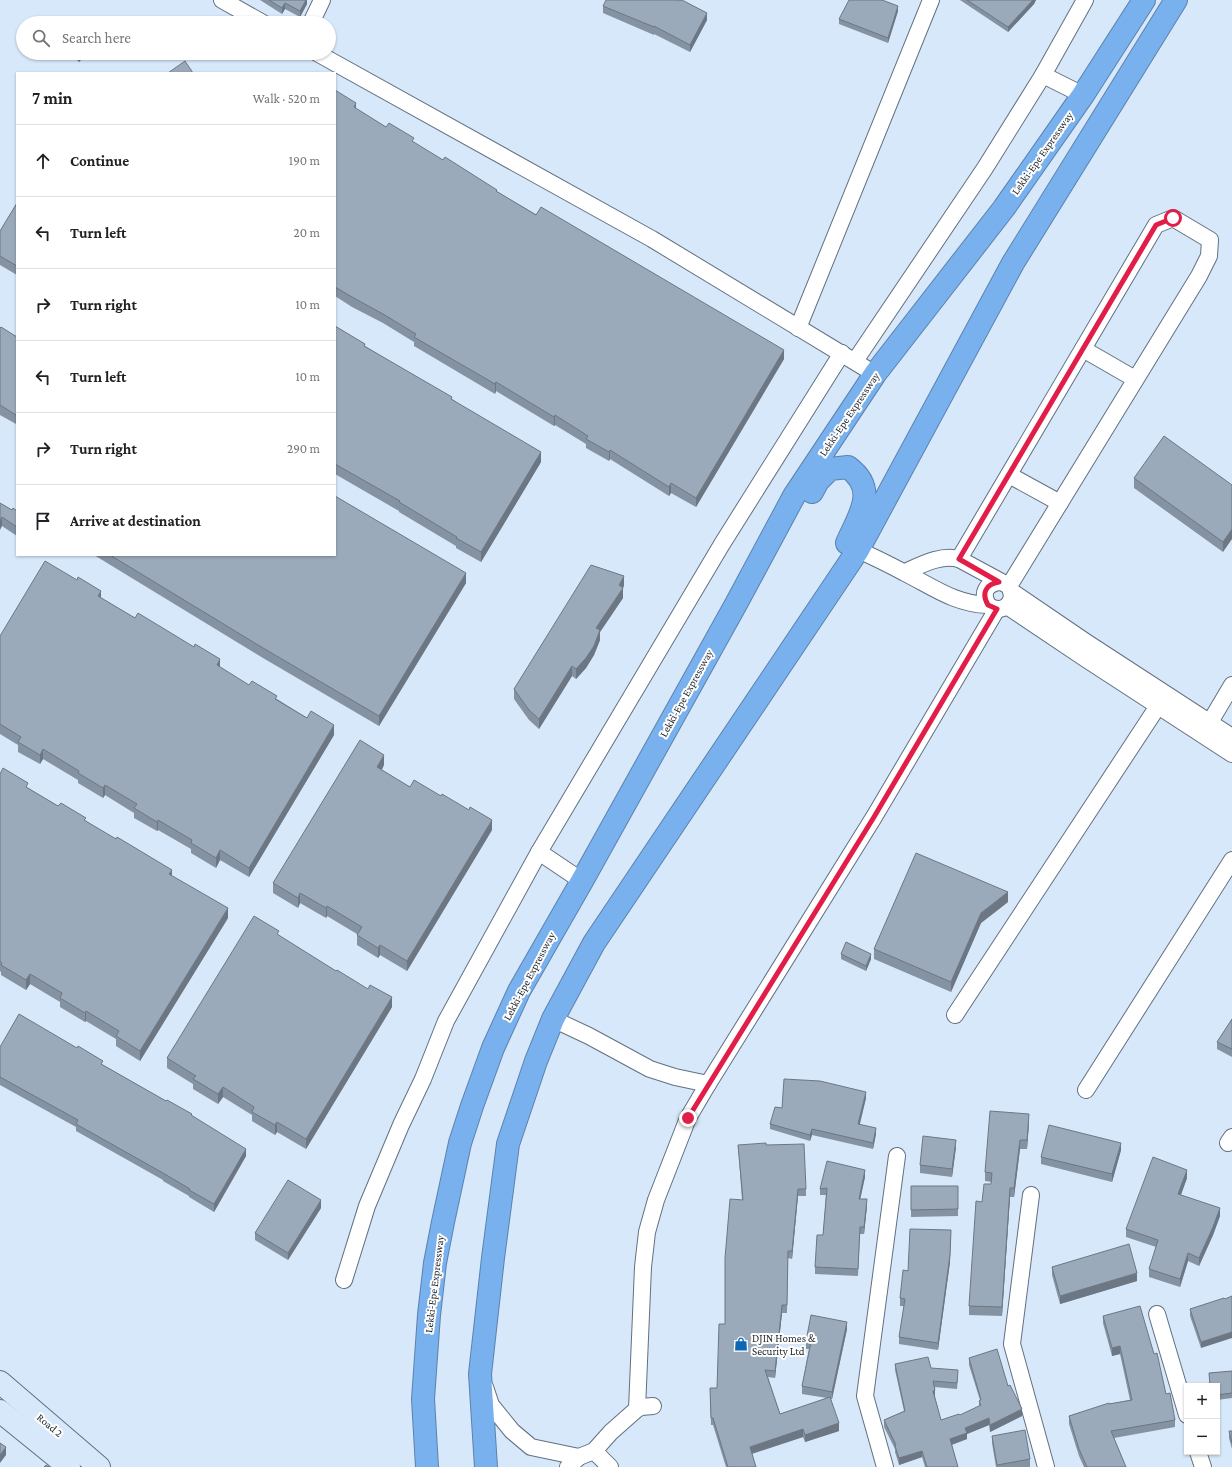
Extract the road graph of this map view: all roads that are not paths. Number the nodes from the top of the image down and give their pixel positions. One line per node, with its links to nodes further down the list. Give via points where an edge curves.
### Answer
1 (222, 0): 7 (street)
2 (322, 0): 8 (street)
3 (931, 0): 12 (street)
4 (1085, 0): 10 (street)
5 (1144, 0): 11 (highway, Lekki-Epe Expressway)
6 (1176, 0): 19 (highway, via 1013,263)
7 (251, 16)
8 (314, 16)
9 (330, 60): 12 (street, via 652,239)
10 (1043, 75): 11 (street); 14 (street, via 985,168)
11 (1083, 95): 15 (highway, Lekki-Epe Expressway, via 1004,208)
12 (798, 328): 14 (street)
13 (1083, 349): 16 (street); 16 (street, via 1156,225 1173,218 1210,240 1209,256 1199,276); 17 (street)
14 (848, 357): 15 (street); 30 (street, via 722,544)
15 (875, 374): 23 (highway, Lekki-Epe Expressway, via 794,496)
16 (1135, 380): 18 (street)
17 (1009, 475): 18 (street); 20 (street)
18 (1060, 503): 22 (street)
19 (858, 550): 21 (street); 29 (highway)
20 (959, 559): 21 (street, via 950,557 935,560); 22 (street)
21 (905, 572): 22 (street, via 952,598 976,604)
22 (1002, 596): 25 (street); 26 (street, via 1086,642); 35 (street, via 871,822)
23 (736, 604): 29 (highway, via 762,574 822,477 830,469 848,467 858,474 865,489 863,506 842,552 690,774); 32 (highway, Lekki-Epe Expressway)
24 (1232, 686): 26 (street)
25 (1158, 706): 28 (street); 33 (street)
26 (1210, 722): 27 (street)
27 (1232, 736)
28 (1232, 754)
29 (678, 818): 34 (highway, via 594,943)
30 (539, 852): 32 (street); 39 (street, via 446,1021 367,1206)
31 (1232, 860): 36 (street)
32 (582, 881): 49 (highway, Lekki-Epe Expressway, via 519,991 493,1048 460,1144 435,1263 429,1314 423,1399)
33 (955, 1015)
34 (553, 1019): 35 (street, via 650,1069); 41 (highway, via 508,1144)
35 (708, 1084): 45 (street, via 688,1118 656,1200 647,1232 643,1267)
36 (1086, 1090)
37 (897, 1156): 55 (street, via 865,1396)
38 (1031, 1195): 56 (street, via 1012,1344)
39 (344, 1280)
40 (1157, 1314): 43 (street)
41 (480, 1374): 50 (street, via 490,1404 512,1430 531,1447); 53 (highway)
42 (0, 1382): 52 (street, Road 2)
43 (1184, 1405)
44 (653, 1406): 45 (street)
45 (637, 1409): 47 (street)
46 (0, 1411): 51 (street, Road 2)
47 (594, 1451): 50 (street); 54 (street)
48 (1199, 1455): 57 (street)
49 (424, 1462)
50 (574, 1462)
51 (68, 1467)
52 (99, 1467)
53 (486, 1467)
54 (610, 1467)
55 (885, 1467)
56 (1046, 1467)
57 (1203, 1467)

